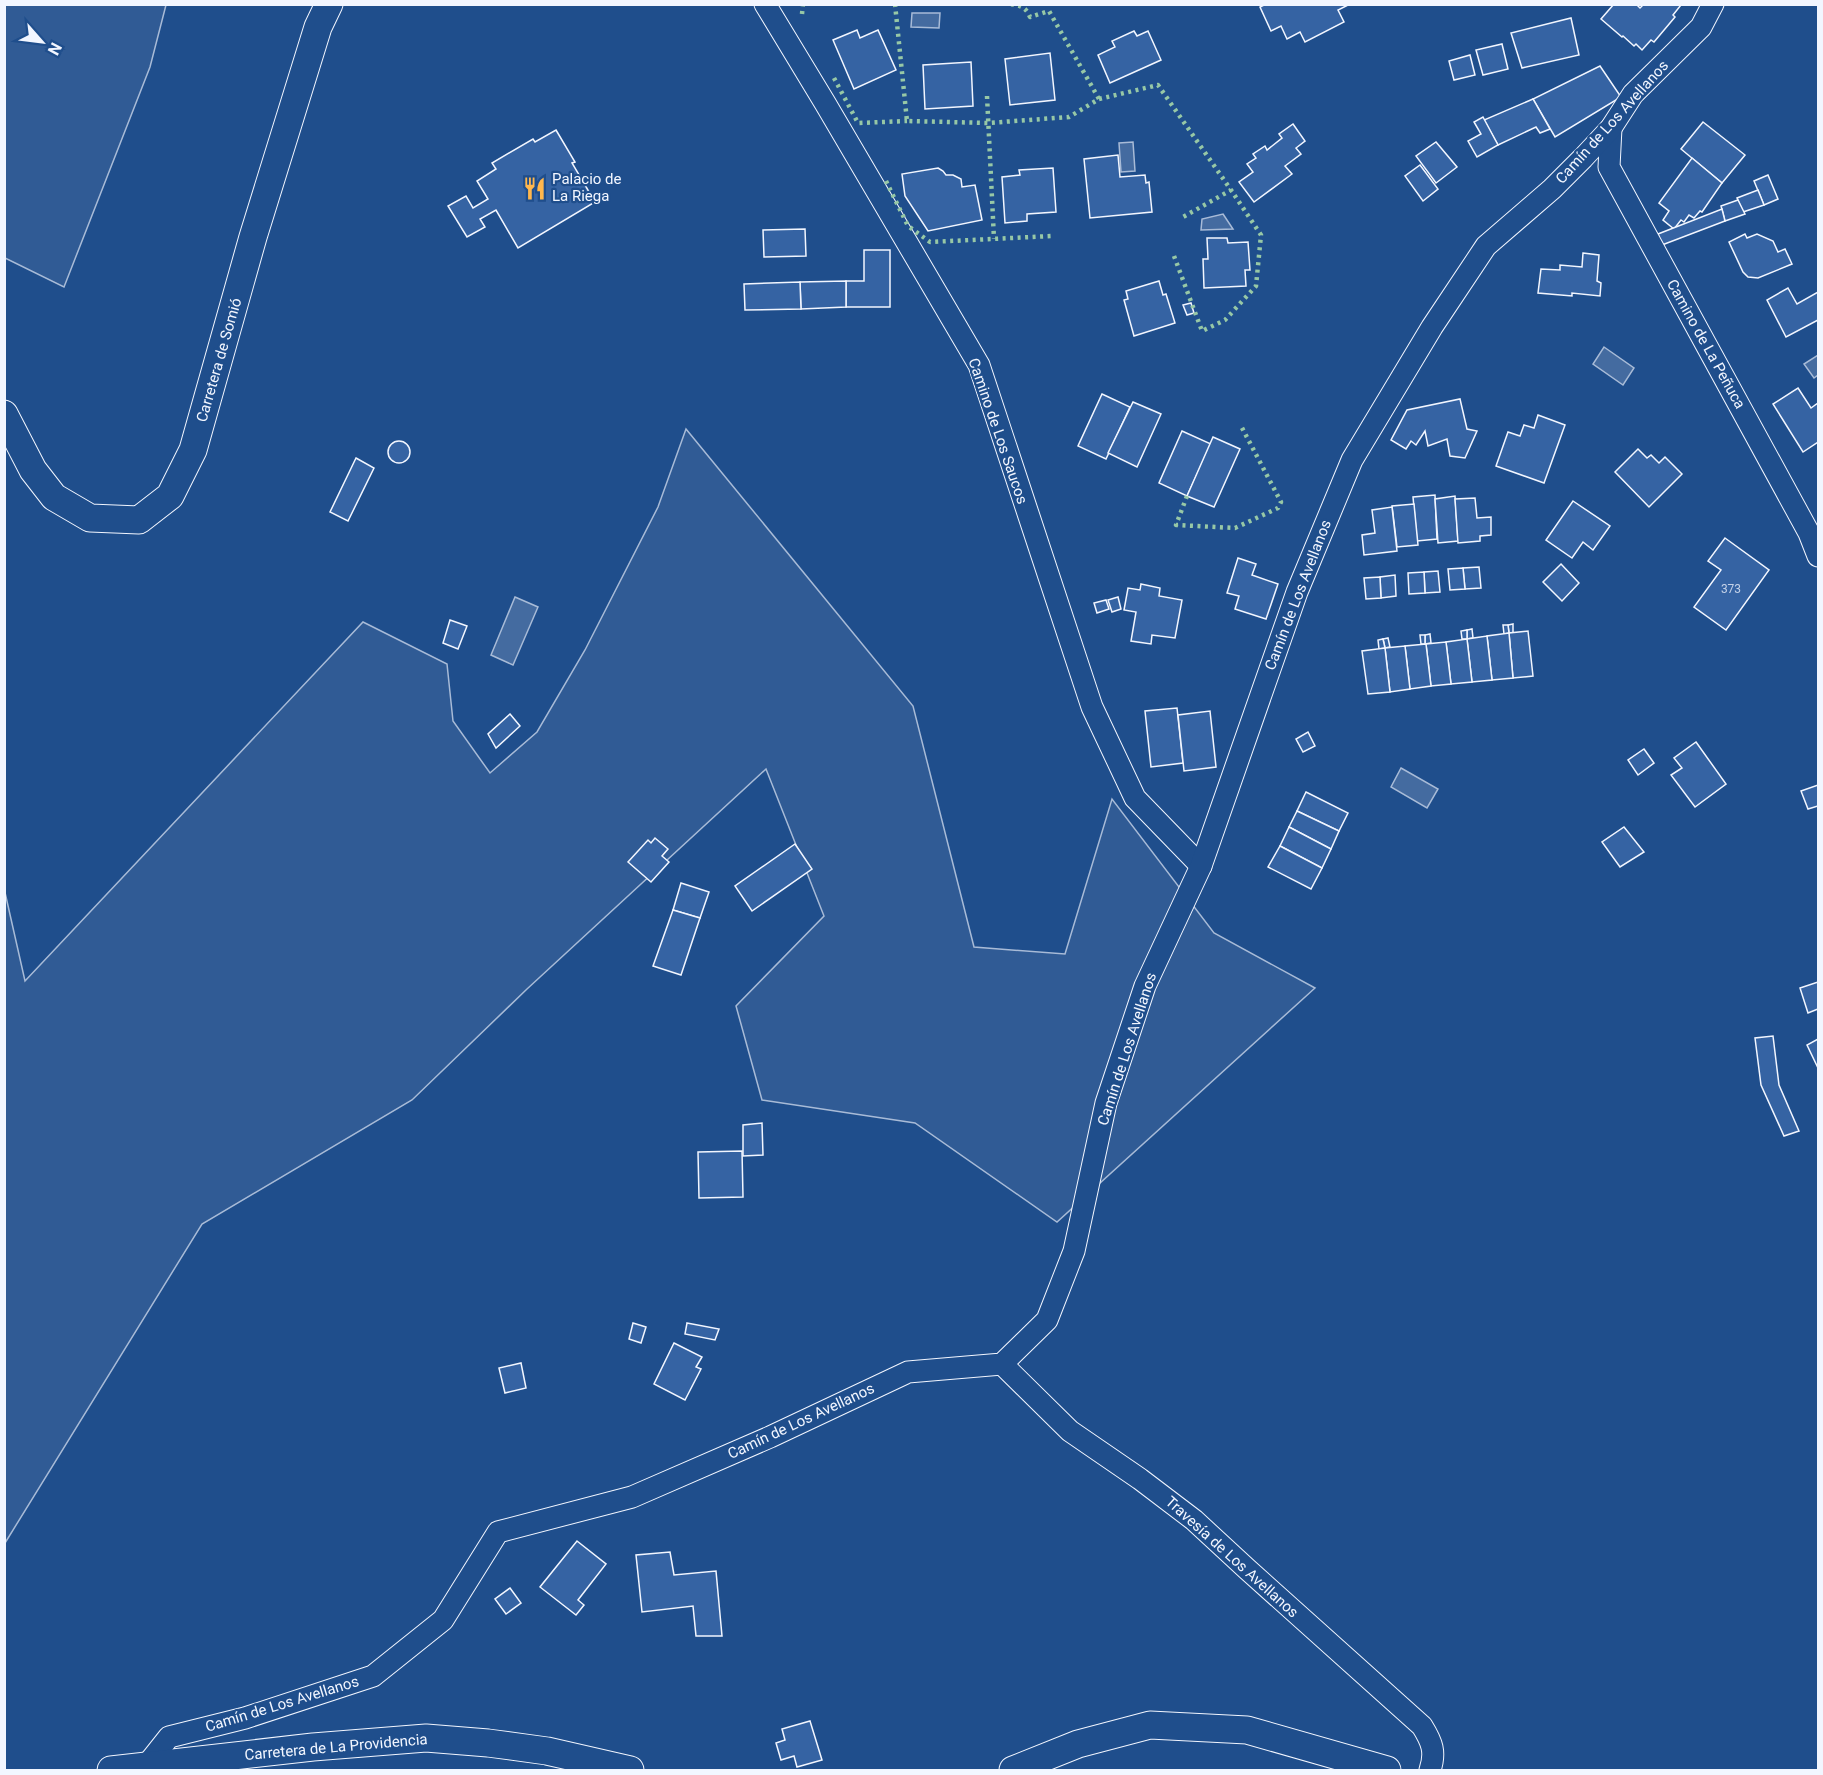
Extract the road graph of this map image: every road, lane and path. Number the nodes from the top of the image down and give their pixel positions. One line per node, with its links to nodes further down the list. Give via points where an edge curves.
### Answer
1 (329, 4): 5 (street, Carretera de Somió, via 318,27 253,237 193,450 170,495 139,520 90,518 54,496 33,470)
2 (765, 4): 7 (street, Camino de Los Saucos, via 979,365 1092,707 1134,798)
3 (1713, 4): 4 (street, Camín de Los Avellanos, via 1701,27 1633,94)
4 (1611, 128): 6 (street, Camino de La Peñuca, via 1609,167); 7 (street, Camín de Los Avellanos, via 1551,189 1486,246 1352,460 1297,592)
5 (4, 414)
6 (1818, 556)
7 (1200, 866): 8 (street, Camín de Los Avellanos, via 1145,986 1106,1103 1074,1251 1047,1320)
8 (1002, 1364): 9 (street, Camín de Los Avellanos, via 908,1372 632,1497 498,1532 443,1620 373,1676 245,1718 169,1737); 14 (street, Travesía de Los Avellanos, via 1070,1431 1194,1520 1422,1726 1431,1740 1434,1758)
9 (146, 1766): 10 (street, Carretera de La Providencia); 11 (street, Carretera de La Providencia, via 426,1738 547,1751)
10 (111, 1770)
11 (630, 1770)
12 (1013, 1770): 13 (street, via 1078,1744 1150,1725 1247,1730)
13 (1387, 1770)
14 (1430, 1770)

